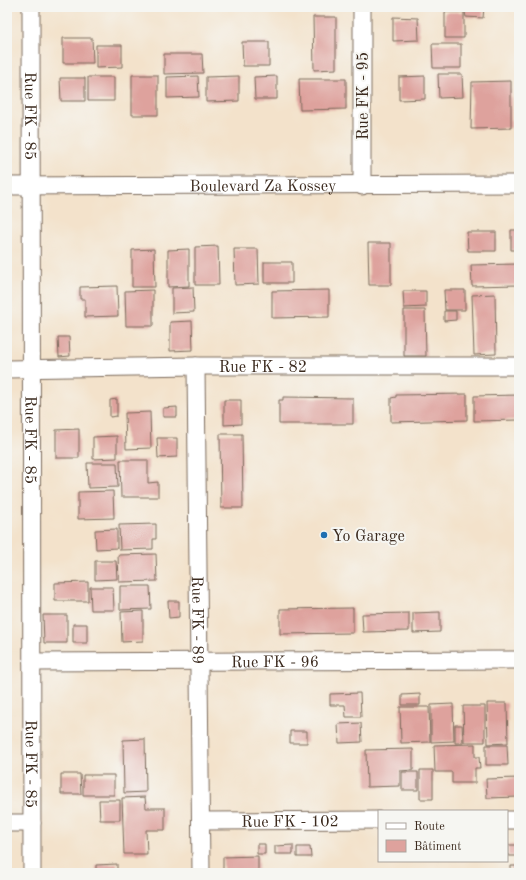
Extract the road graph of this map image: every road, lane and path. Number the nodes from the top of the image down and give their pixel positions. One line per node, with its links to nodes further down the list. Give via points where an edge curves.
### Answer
1 (31, 7): 4 (street, Rue FK - 85)
2 (362, 7): 6 (street, Rue FK - 95)
3 (519, 184): 6 (street, Boulevard Za Kossey)
4 (31, 185): 5 (street, Boulevard Za Kossey); 6 (street, Boulevard Za Kossey); 10 (street, Rue FK - 85)
5 (7, 186)
6 (362, 186)
7 (196, 366): 8 (street, Rue FK - 82); 10 (street, Rue FK - 82); 13 (street, Rue FK - 89)
8 (519, 366)
9 (7, 369): 10 (street, Rue FK - 82)
10 (31, 369): 12 (street, Rue FK - 85)
11 (519, 660): 13 (street, Rue FK - 96)
12 (32, 662): 13 (street, Rue FK - 96); 18 (street, Rue FK - 85)
13 (199, 662): 17 (street, Rue FK - 89)
14 (378, 820): 17 (street, Rue FK - 102)
15 (508, 820): 16 (street)
16 (519, 820)
17 (201, 821): 21 (street, Rue FK - 89)
18 (32, 823): 19 (street); 20 (street, Rue FK - 85)
19 (7, 824)
20 (32, 873)
21 (202, 873)

